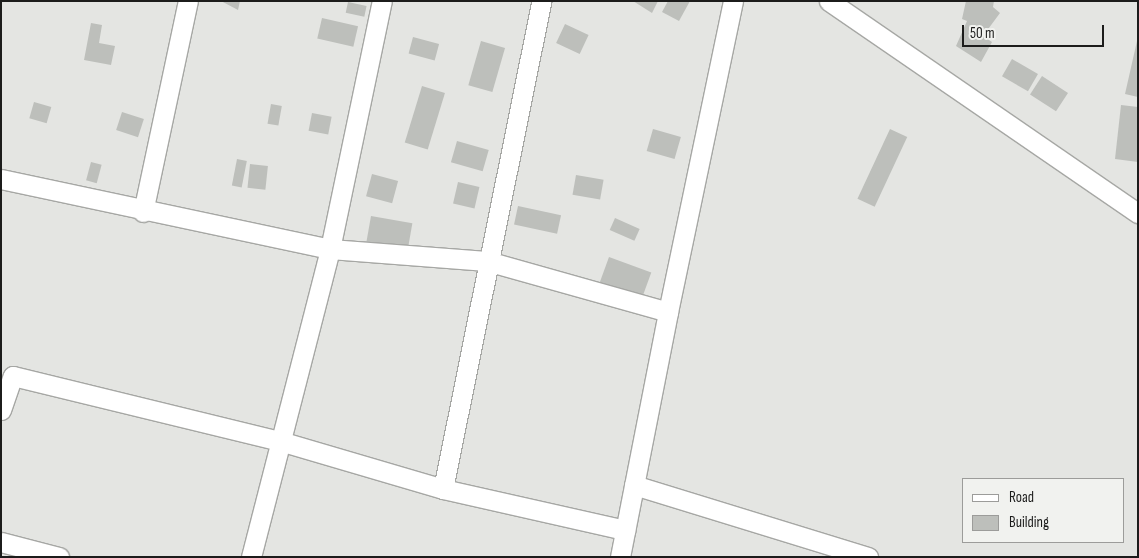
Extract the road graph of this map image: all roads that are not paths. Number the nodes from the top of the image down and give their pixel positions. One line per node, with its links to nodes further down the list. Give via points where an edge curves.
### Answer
1 (188, 1): 7 (street)
2 (382, 1): 9 (street)
3 (541, 1): 10 (street)
4 (733, 1): 11 (street)
5 (830, 1): 8 (street)
6 (1, 179): 7 (street)
7 (143, 212): 9 (street)
8 (1138, 213)
9 (330, 249): 10 (street); 13 (street)
10 (487, 261): 11 (street); 15 (street)
11 (668, 312): 14 (street)
12 (1, 410): 13 (street, via 13,376)
13 (280, 441): 15 (street); 19 (street)
14 (634, 485): 16 (street); 21 (street)
15 (443, 489): 16 (street)
16 (625, 530): 20 (street)
17 (1, 542): 18 (street)
18 (59, 557)
19 (251, 557)
20 (620, 557)
21 (868, 557)

